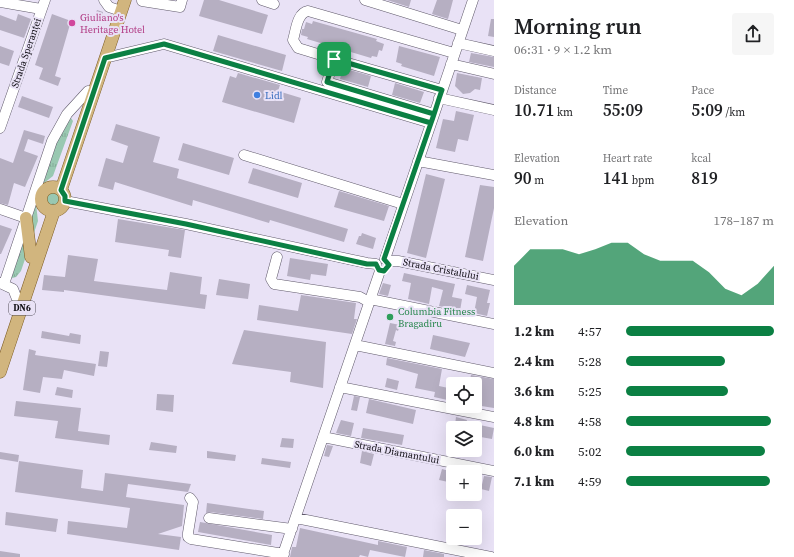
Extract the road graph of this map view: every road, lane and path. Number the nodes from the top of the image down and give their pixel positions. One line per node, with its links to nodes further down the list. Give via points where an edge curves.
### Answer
1 (104, 0): 11 (street, via 109,8)
2 (126, 0): 13 (main road, DN6)
3 (182, 0): 7 (street, via 180,7)
4 (262, 0): 9 (street)
5 (365, 0): 12 (street)
6 (471, 0): 12 (street)
7 (142, 1)
8 (0, 2): 10 (street)
9 (274, 4)
10 (43, 5): 26 (street, Strada Speranței)
11 (117, 5): 22 (main road, DN6)
12 (462, 30): 14 (street)
13 (112, 39): 16 (street); 18 (main road, DN6)
14 (458, 43): 15 (street); 17 (street)
15 (494, 51)
16 (125, 53): 18 (street); 25 (street, via 164,44)
17 (454, 53): 19 (street, via 308,11 304,12 300,15 294,44 298,48); 20 (street)
18 (105, 58): 30 (main road, DN6)
19 (334, 59): 23 (street); 25 (street, via 327,82)
20 (451, 64): 21 (street); 23 (street)
21 (494, 74)
22 (88, 90): 30 (main road, DN6); 35 (street, via 73,106 58,130)
23 (440, 94): 24 (street); 25 (street)
24 (494, 110)
25 (433, 118): 28 (street)
26 (0, 128)
27 (244, 155): 32 (street)
28 (418, 161): 29 (street); 32 (street)
29 (494, 175)
30 (58, 188): 31 (main road, via 65,196); 34 (main road, DN6, via 45,190 42,195 42,202)
31 (65, 201): 34 (main road, DN6, via 62,207); 38 (street, Strada Cristalului, via 186,224 367,264)
32 (403, 204): 38 (street)
33 (0, 209): 35 (street)
34 (50, 210): 36 (main road, DN6); 47 (main road, DN6)
35 (26, 218): 36 (main road); 40 (street)
36 (31, 257): 42 (main road, DN6)
37 (277, 257): 43 (street, via 271,279 274,284)
38 (383, 264): 39 (street, Strada Cristalului, via 398,261); 41 (street, Strada Cristalului); 43 (street)
39 (494, 280)
40 (2, 284): 42 (street, via 13,289)
41 (494, 284)
42 (17, 299): 46 (main road, DN6)
43 (370, 300): 44 (street); 45 (street)
44 (494, 324)
45 (355, 345): 48 (street); 49 (street)
46 (0, 347)
47 (0, 372)
48 (494, 373)
49 (340, 387): 50 (street); 51 (street)
50 (494, 417)
51 (323, 437): 52 (street, Strada Diamantului); 55 (street)
52 (494, 472)
53 (190, 498): 57 (street, via 193,502 188,537 191,539)
54 (208, 518): 56 (street)
55 (296, 518): 56 (street); 58 (street)
56 (292, 529): 57 (street)
57 (283, 555)
58 (491, 557)

